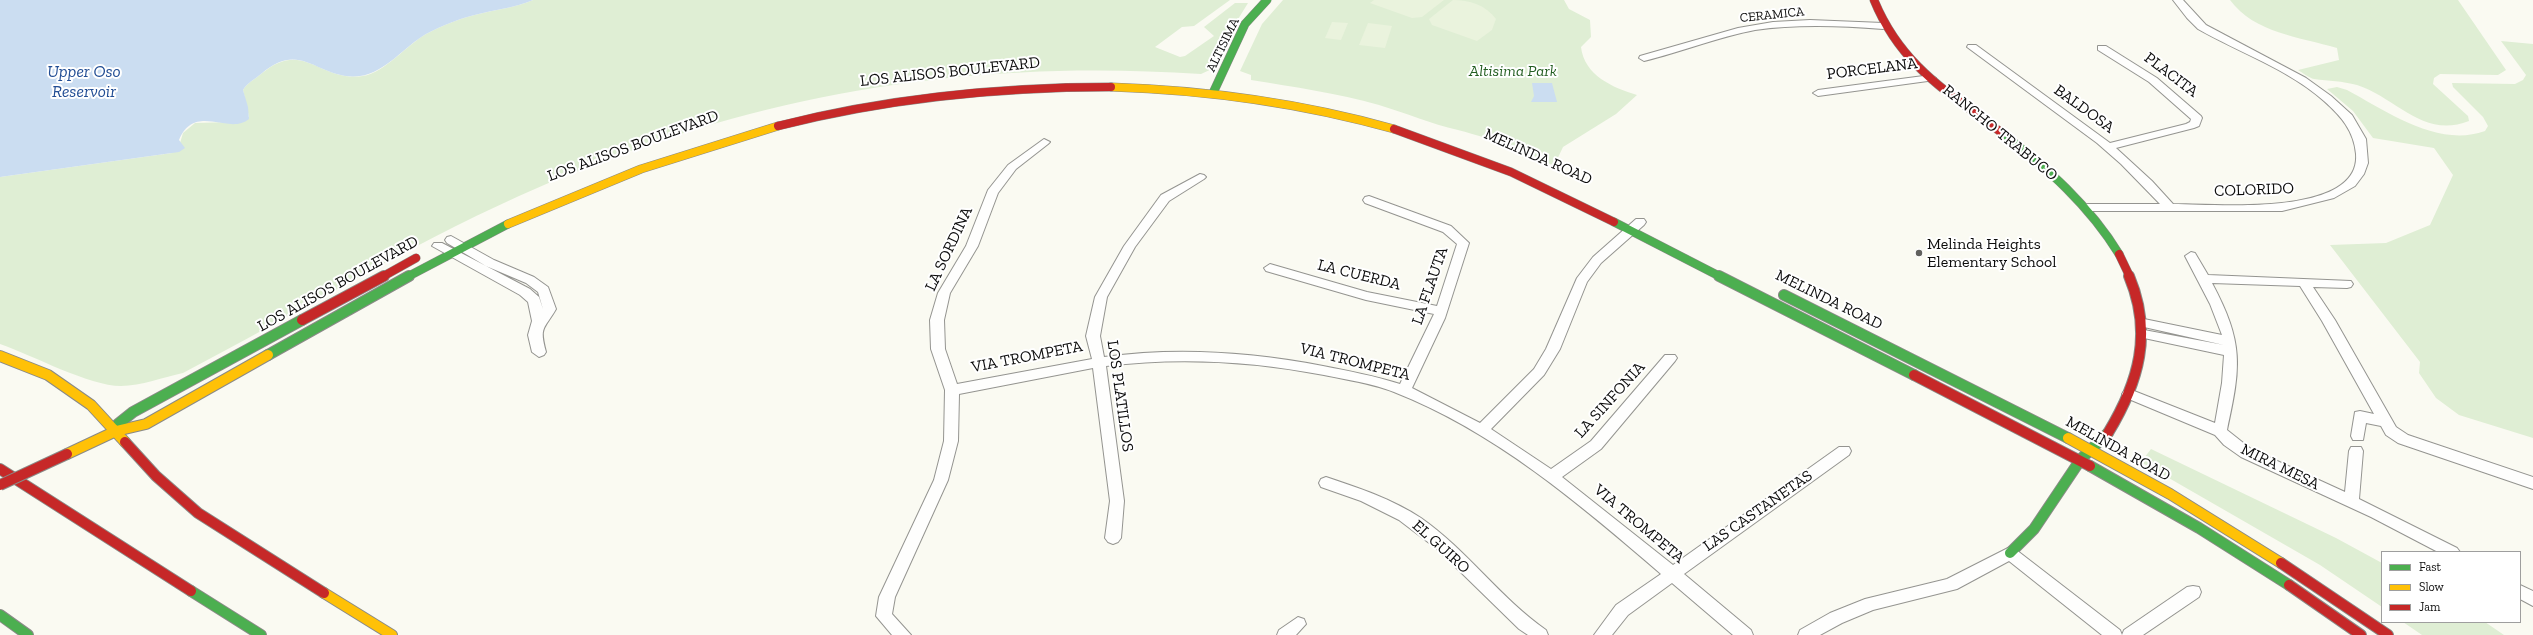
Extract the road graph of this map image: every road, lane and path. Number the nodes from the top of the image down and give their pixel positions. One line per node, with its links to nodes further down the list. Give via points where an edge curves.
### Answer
1 (1266, 0): 10 (main road, ALTISIMA, via 1246,24)
2 (1874, 0): 4 (main road, RANCHO TRABUCO)
3 (2178, 0): 17 (street, COLORIDO, via 2202,27 2301,79 2336,106 2360,139 2363,155 2360,171 2349,184 2337,193 2311,203 2282,207)
4 (1883, 26): 7 (street, CERAMICA, via 1825,24 1760,27 1737,31); 8 (main road, RANCHO TRABUCO, via 1901,52)
5 (1972, 47): 14 (street, BALDOSA)
6 (2102, 48): 14 (street, PLACITA, via 2153,80 2197,118 2195,124 2190,126)
7 (1644, 58)
8 (1930, 78): 12 (street, PORCELANA); 18 (main road, RANCHO TRABUCO, via 2040,162)
9 (1205, 82): 10 (main road)
10 (1222, 84): 11 (main road, ALTISIMA)
11 (1213, 93): 19 (main road, MELINDA ROAD, via 1300,106 1413,134); 22 (main road, LOS ALISOS BOULEVARD, via 1142,87 1048,85 994,88 879,103 768,127 693,149 564,199)
12 (1818, 93)
13 (1044, 142): 39 (street, LA SORDINA, via 1012,166 992,192 972,246 944,293 936,320 938,349)
14 (2108, 147): 17 (street, BALDOSA, via 2138,171)
15 (1200, 177): 38 (street, LOS PLATILLOS, via 1165,198 1130,246 1101,297 1093,336)
16 (1370, 200): 31 (street, LA FLAUTA, via 1446,230 1463,243)
17 (2169, 207): 18 (street, COLORIDO)
18 (2088, 208): 33 (main road, RANCHO TRABUCO, via 2110,238 2126,267 2136,290)
19 (1638, 225): 43 (street, via 1597,260 1581,281 1553,349 1539,372); 50 (main road, MELINDA ROAD)
20 (464, 233): 21 (main road, LOS ALISOS BOULEVARD)
21 (451, 240): 22 (street); 23 (main road, LOS ALISOS BOULEVARD)
22 (464, 247): 24 (main road, LOS ALISOS BOULEVARD); 32 (street, via 490,263 530,280 544,290 550,309)
23 (431, 250): 24 (street); 44 (main road, LOS ALISOS BOULEVARD, via 133,412 118,424)
24 (452, 254): 32 (street, via 525,292 534,300); 44 (main road, LOS ALISOS BOULEVARD, via 146,424)
25 (2191, 256): 27 (street)
26 (1270, 268): 31 (street, LA CUERDA, via 1366,296)
27 (2204, 279): 28 (street); 34 (street)
28 (2304, 282): 29 (street); 42 (street)
29 (2347, 284)
30 (1774, 290): 47 (main road, MELINDA ROAD)
31 (1440, 312): 40 (street, LA FLAUTA, via 1425,354)
32 (539, 321): 35 (street, via 535,334)
33 (2144, 328): 34 (street); 41 (main road, RANCHO TRABUCO, via 2138,367)
34 (2229, 346): 45 (street, via 2229,390)
35 (538, 352)
36 (0, 356): 44 (main road, via 48,376 91,405)
37 (1670, 358): 52 (street, LA SINFONIA, via 1596,445)
38 (1099, 362): 39 (street, VIA TROMPETA); 40 (street, VIA TROMPETA, via 1195,355 1248,357 1350,376); 57 (street, LOS PLATILLOS, via 1117,501)
39 (952, 390): 69 (street, LA SORDINA, via 951,440 941,480 887,597 884,616)
40 (1404, 390): 43 (street, VIA TROMPETA)
41 (2129, 394): 45 (street); 47 (main road, RANCHO TRABUCO, via 2105,437)
42 (2386, 422): 46 (street, via 2360,416); 54 (street, via 2391,431 2403,439)
43 (1482, 429): 52 (street, VIA TROMPETA)
44 (116, 431): 55 (main road, LOS ALISOS BOULEVARD, bridge); 68 (main road, via 156,476 223,531)
45 (2220, 431): 56 (street, MIRA MESA, via 2246,453)
46 (2358, 436)
47 (2092, 450): 50 (main road, RANCHO TRABUCO); 78 (main road, MELINDA ROAD, via 2262,550)
48 (1844, 451): 60 (street, LAS CASTANETAS)
49 (2356, 451): 56 (street)
50 (2080, 460): 59 (main road, RANCHO TRABUCO, via 2037,525); 77 (main road, MELINDA ROAD, via 2235,550)
51 (0, 469): 67 (main road)
52 (1552, 476): 60 (street, VIA TROMPETA)
53 (1326, 483): 71 (street, EL GUIRO, via 1368,497 1401,512 1428,532 1521,623)
54 (2533, 483)
55 (0, 485)
56 (2351, 502): 58 (street, MIRA MESA)
57 (1113, 538)
58 (2450, 551)
59 (2010, 553): 74 (street, RANCHO TRABUCO, via 1951,584 1871,604 1836,618); 75 (street)
60 (1670, 574): 72 (street, LAS CASTANETAS, via 1622,610); 73 (street, VIA TROMPETA)
61 (2193, 592): 76 (street)
62 (2521, 592): 63 (street)
63 (2533, 599)
64 (0, 615): 66 (main road)
65 (1298, 624): 70 (street)
66 (28, 635)
67 (262, 635)
68 (392, 635)
69 (903, 635)
70 (1285, 635)
71 (1540, 635)
72 (1602, 635)
73 (1746, 635)
74 (1806, 635)
75 (2113, 635)
76 (2130, 635)
77 (2361, 635)
78 (2388, 635)

